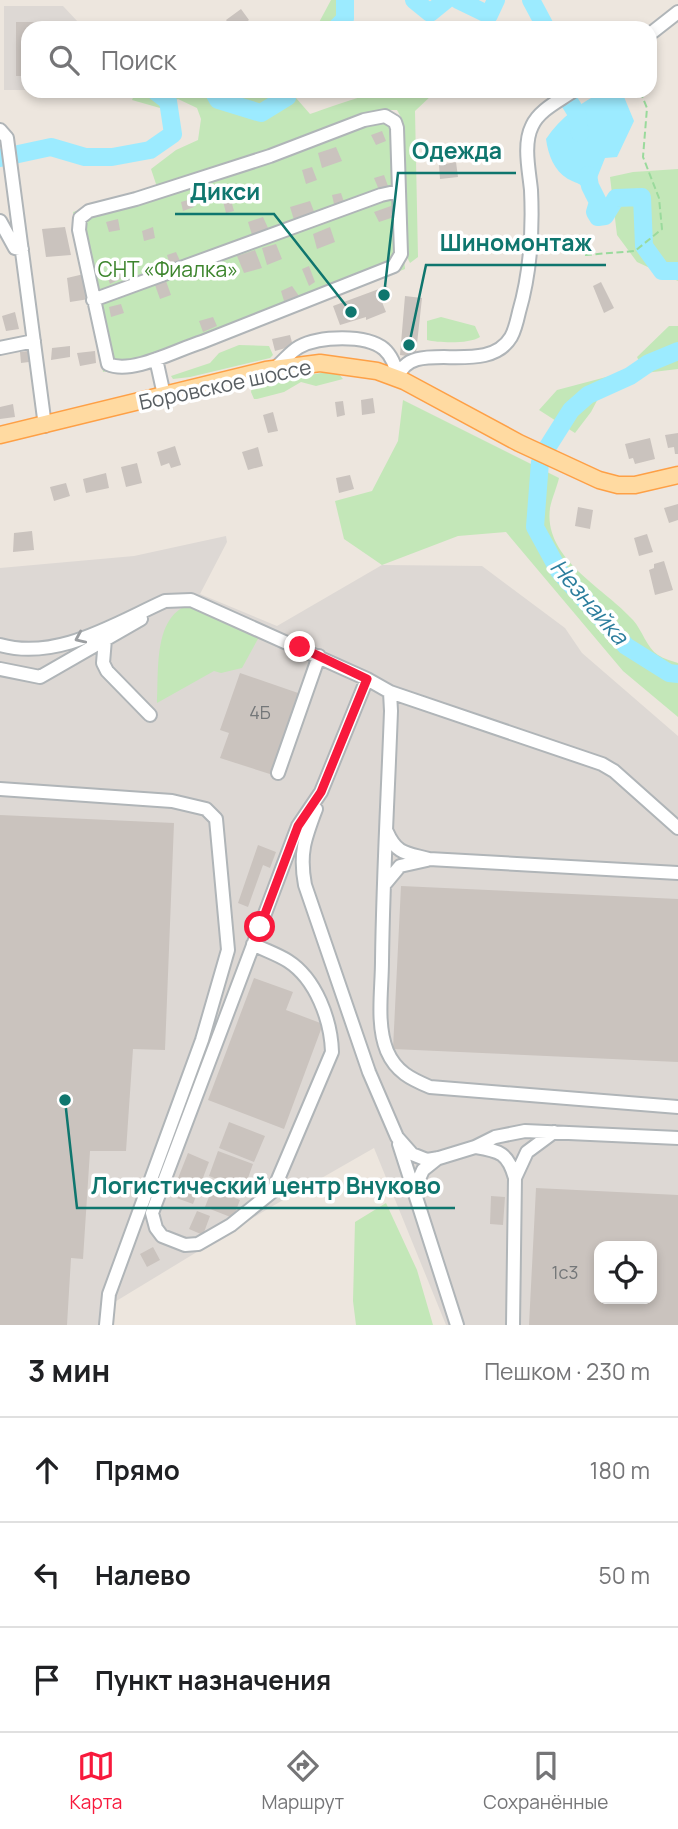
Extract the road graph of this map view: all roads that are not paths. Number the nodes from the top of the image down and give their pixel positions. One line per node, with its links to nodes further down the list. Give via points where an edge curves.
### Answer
1 (678, 12): 2 (street)
2 (657, 28)
3 (564, 98): 13 (street, via 537,119 528,140 531,261 508,342 496,353 475,358 422,359 403,368)
4 (0, 130): 7 (street, via 7,138)
5 (399, 191): 8 (street); 8 (street, via 397,128 384,116 89,211 78,223); 11 (street, via 401,254 394,266)
6 (0, 221): 7 (street, via 9,242)
7 (22, 249): 9 (street)
8 (93, 300): 11 (street, via 108,364 127,366)
9 (34, 341): 10 (street); 15 (street)
10 (0, 348)
11 (156, 359): 14 (street)
12 (275, 368): 13 (main road, Боровское шоссе, via 329,363); 13 (street, via 305,344 354,339 383,348); 14 (main road, Боровское шоссе)
13 (398, 378): 17 (main road, Боровское шоссе, via 599,480 644,484)
14 (164, 396): 15 (main road, Боровское шоссе)
15 (45, 426): 16 (main road, Боровское шоссе)
16 (0, 435)
17 (678, 475)
18 (166, 601): 19 (street); 20 (street, one-way to 20, via 64,646 36,650); 21 (street, via 191,600)
19 (105, 639): 22 (street, via 40,677); 25 (street, via 107,671)
20 (0, 645)
21 (319, 656): 23 (street); 26 (street)
22 (0, 669)
23 (367, 679): 24 (street); 28 (street)
24 (390, 692): 29 (street, via 602,764); 30 (street)
25 (150, 715)
26 (278, 773)
27 (0, 789): 43 (street, via 172,801 206,809 216,819 228,950 202,1040 109,1294)
28 (321, 792): 34 (street, via 298,826); 37 (street, via 303,842 305,885 369,1072)
29 (678, 828)
30 (387, 832): 31 (street, via 401,852); 33 (street)
31 (429, 859): 32 (street); 33 (street, via 400,866)
32 (678, 873)
33 (383, 888): 35 (street, via 382,1027 395,1066 409,1079 430,1087)
34 (253, 944): 34 (street, via 288,961 314,990 332,1034 332,1052 272,1191 231,1225 198,1244 185,1245 162,1236 152,1213)
35 (678, 1107)
36 (555, 1132): 38 (street); 39 (street, via 513,1132); 41 (street, via 527,1152)
37 (397, 1137): 40 (street, via 412,1154 427,1160); 42 (street)
38 (678, 1138)
39 (475, 1147): 40 (street); 41 (street, via 504,1155)
40 (439, 1158): 42 (street, via 423,1170)
41 (515, 1178): 45 (street)
42 (414, 1191): 44 (street)
43 (106, 1325)
44 (457, 1325)
45 (513, 1325)

